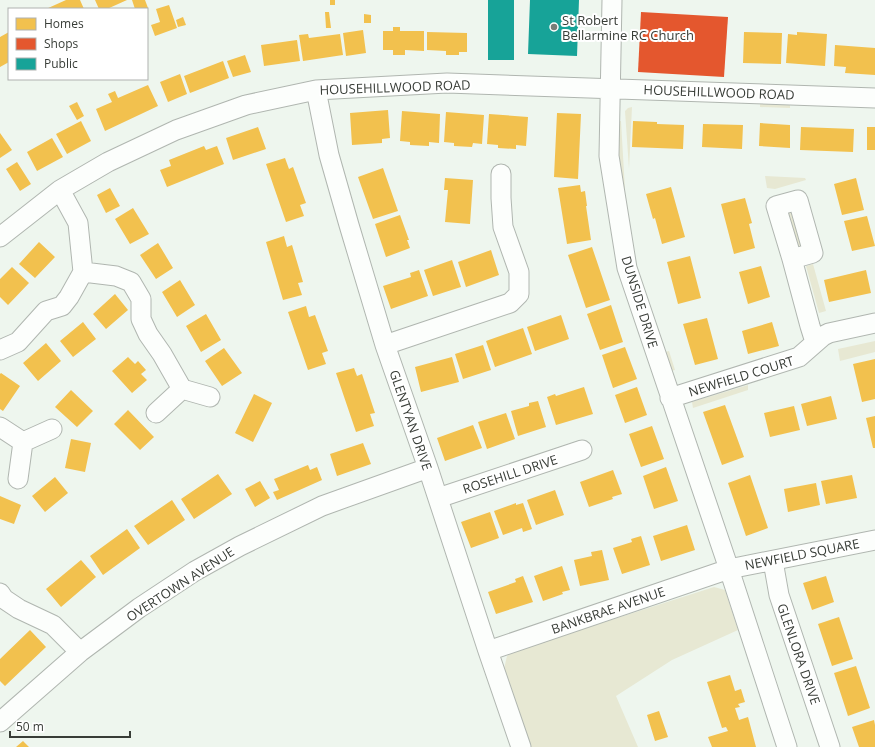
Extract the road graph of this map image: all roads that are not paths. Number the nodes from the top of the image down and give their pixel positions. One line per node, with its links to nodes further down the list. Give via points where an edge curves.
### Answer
1 (612, 0): 2 (street, DUNSIDE DRIVE)
2 (609, 89): 3 (street, HOUSEHILLWOOD ROAD, via 447,83); 4 (street, HOUSEHILLWOOD ROAD); 16 (street, DUNSIDE DRIVE, via 609,156 627,268)
3 (316, 90): 6 (street, HOUSEHILLWOOD ROAD, via 246,105 176,130 108,162); 12 (street, GLENTYAN DRIVE, via 329,155)
4 (875, 98)
5 (501, 174): 12 (street, via 502,227 519,272 519,294 510,303)
6 (60, 190): 7 (street, HOUSEHILLWOOD ROAD); 9 (street, via 78,223)
7 (0, 237)
8 (792, 259): 11 (street)
9 (83, 272): 13 (street, via 62,306 46,311 18,342); 14 (street, via 116,276 131,282 141,299 141,319 148,334)
10 (875, 323): 11 (street, NEWFIELD COURT, via 829,333)
11 (816, 342): 16 (street, NEWFIELD COURT, via 799,357)
12 (385, 345): 22 (street, GLENTYAN DRIVE)
13 (0, 350)
14 (182, 389): 15 (street); 17 (street)
15 (210, 397)
16 (670, 398): 27 (street, DUNSIDE DRIVE)
17 (156, 413)
18 (0, 427): 20 (street)
19 (52, 429): 20 (street)
20 (23, 442): 23 (street)
21 (582, 450): 24 (street, ROSEHILL DRIVE)
22 (428, 468): 24 (street, GLENTYAN DRIVE); 30 (street, OVERTOWN AVENUE, via 322,506 240,546 195,571 139,608)
23 (18, 479)
24 (438, 498): 29 (street, GLENTYAN DRIVE)
25 (875, 540): 26 (street, NEWFIELD SQUARE)
26 (773, 560): 27 (street, NEWFIELD SQUARE); 34 (street, GLENLORA DRIVE, via 779,595)
27 (728, 569): 29 (street, BANKBRAE AVENUE); 33 (street)
28 (0, 593): 30 (street, via 4,599 19,609 53,625)
29 (488, 651): 32 (street, GLENTYAN DRIVE)
30 (80, 652): 31 (street, OVERTOWN AVENUE)
31 (0, 722)
32 (521, 747)
33 (787, 747)
34 (830, 747)

